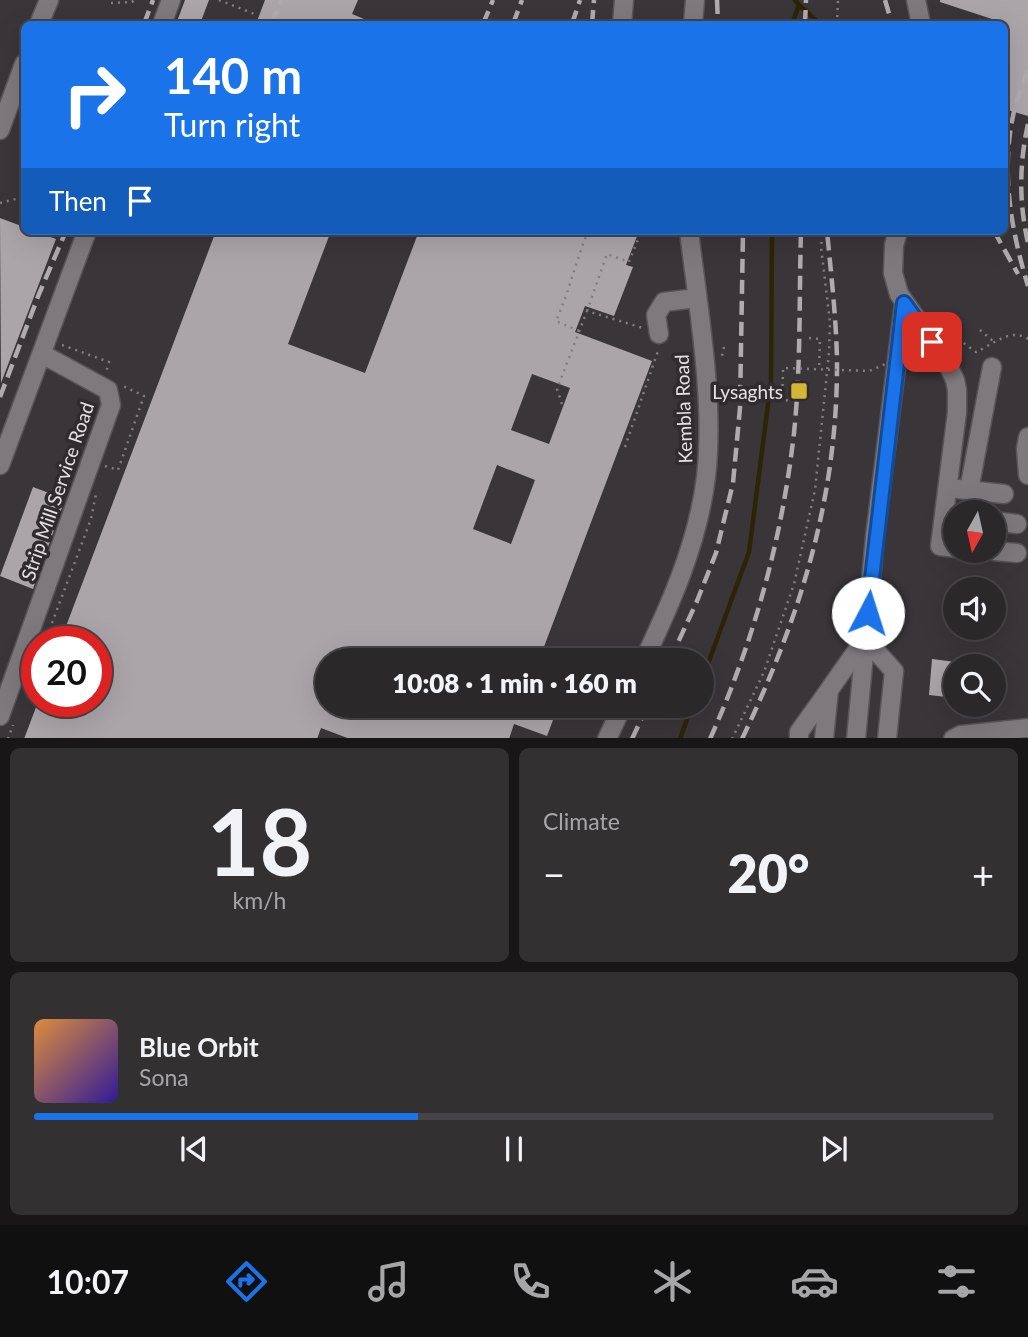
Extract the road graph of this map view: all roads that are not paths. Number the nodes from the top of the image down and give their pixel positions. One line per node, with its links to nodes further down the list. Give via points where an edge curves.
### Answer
1 (171, 0): 5 (street)
2 (624, 0): 6 (street)
3 (695, 0): 7 (street)
4 (916, 0): 8 (street)
5 (163, 21)
6 (622, 21)
7 (693, 21)
8 (920, 21)
9 (21, 72): 10 (street)
10 (0, 130)
11 (86, 235): 17 (street)
12 (689, 235): 14 (street, Kembla Road)
13 (897, 235): 15 (street, via 893,273)
14 (697, 298): 16 (street, via 663,302 656,315); 31 (street, Kembla Road, via 706,388 706,476 688,557)
15 (904, 303): 22 (street, via 955,380 957,412); 30 (street)
16 (659, 334)
17 (42, 354): 20 (street); 33 (street, Strip Mill Service Road, via 108,390 111,405)
18 (992, 367): 23 (street)
19 (1028, 436): 21 (street)
20 (0, 465)
21 (1028, 475)
22 (947, 488): 23 (street); 25 (street)
23 (970, 490): 24 (street)
24 (1004, 494)
25 (948, 500)
26 (1006, 523): 27 (street)
27 (1017, 524)
28 (1006, 552): 29 (street)
29 (1017, 553)
30 (865, 639): 32 (street); 39 (street); 40 (street, via 894,671)
31 (650, 648)
32 (829, 690): 37 (street); 38 (street)
33 (0, 716)
34 (616, 718): 36 (street)
35 (1028, 728): 41 (street)
36 (607, 738)
37 (799, 738)
38 (824, 738)
39 (856, 738)
40 (887, 738)
41 (953, 738)

